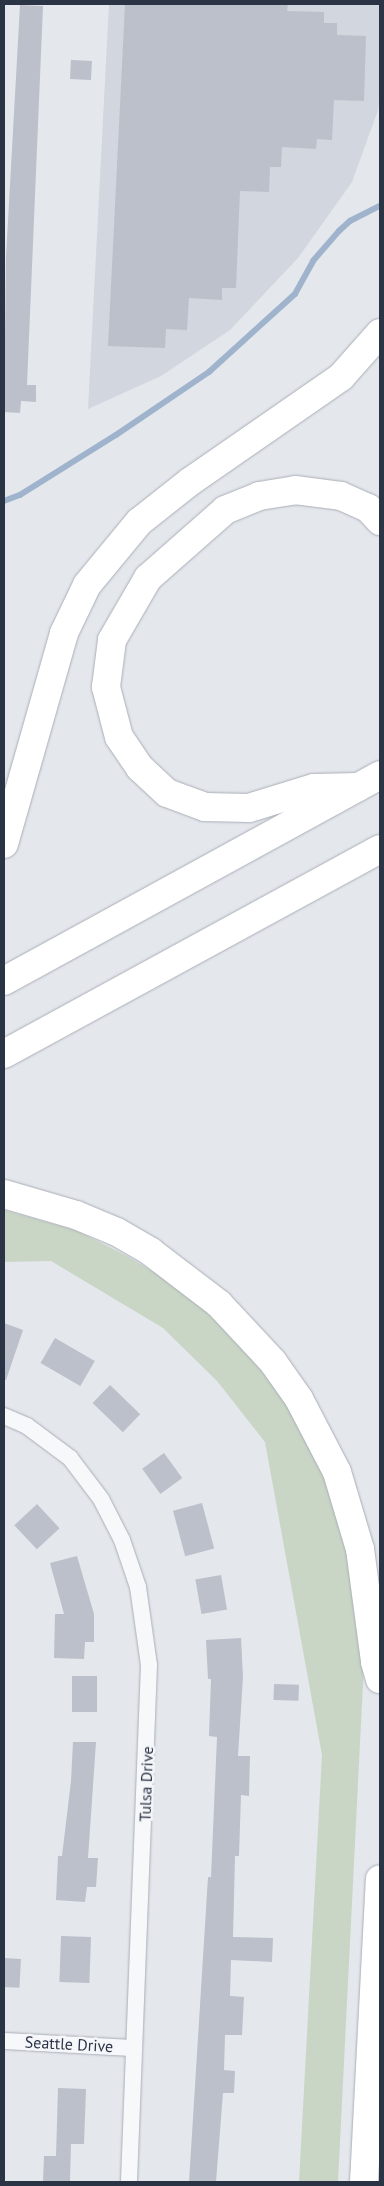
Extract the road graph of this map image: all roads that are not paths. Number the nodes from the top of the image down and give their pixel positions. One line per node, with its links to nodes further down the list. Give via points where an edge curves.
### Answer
1 (380, 333): 4 (highway, via 341,377 191,481 139,522 87,585 64,633)
2 (380, 521): 3 (highway, via 368,508 341,496 295,490 259,496 225,510 148,578 112,640 106,687 119,737 140,768 167,793 205,807 249,808 314,788)
3 (369, 781): 6 (highway)
4 (4, 844)
5 (380, 849): 7 (highway)
6 (4, 981)
7 (4, 1054)
8 (4, 1194): 10 (highway, via 76,1215 117,1232 152,1252 219,1304 274,1362 299,1399 337,1472 360,1549)
9 (4, 1416): 13 (street, Tulsa Drive, via 26,1426 70,1458 101,1499 122,1540 138,1587 149,1665)
10 (380, 1679)
11 (380, 1879): 15 (highway)
12 (4, 2041): 13 (street, Seattle Drive)
13 (134, 2048): 14 (street, Tulsa Drive)
14 (129, 2182)
15 (364, 2182)

